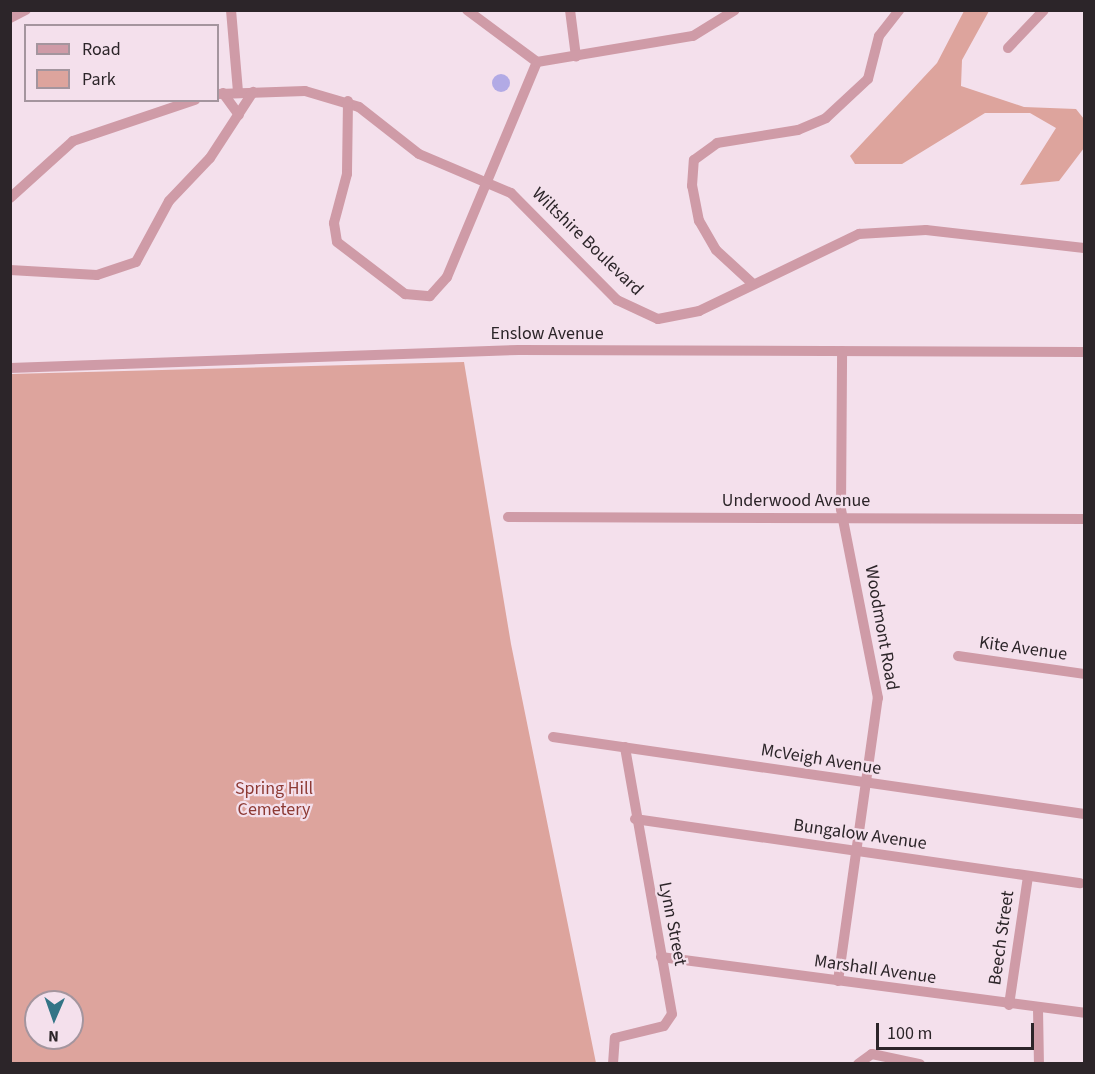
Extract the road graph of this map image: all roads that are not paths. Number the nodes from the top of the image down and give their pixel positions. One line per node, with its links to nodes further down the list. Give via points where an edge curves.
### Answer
1 (26, 10): 8 (street)
2 (231, 10): 12 (street)
3 (467, 10): 11 (street)
4 (570, 10): 10 (street)
5 (735, 10): 10 (street, via 693,36)
6 (899, 10): 22 (street, via 879,36 867,79 826,118 798,130 717,142 694,160 692,186 699,221 716,250)
7 (1044, 10): 9 (street)
8 (10, 18)
9 (1008, 48)
10 (576, 57): 11 (street)
11 (537, 62): 18 (street)
12 (238, 92): 13 (street, Wiltshire Boulevard); 14 (street, Wiltshire Boulevard)
13 (253, 92): 15 (street, Wiltshire Boulevard, via 320,93); 17 (street)
14 (220, 94): 17 (street)
15 (348, 101): 18 (street, Wiltshire Boulevard, via 419,154); 18 (street, via 347,174 334,233 344,251 405,294 430,296 442,285)
16 (189, 102): 19 (street, via 73,141)
17 (239, 115): 21 (street, via 210,158 169,201 144,254 128,267 97,275)
18 (489, 182): 22 (street, Wiltshire Boulevard, via 522,200 635,312 658,319 684,317)
19 (10, 198)
20 (1084, 248): 22 (street, Wiltshire Boulevard, via 926,230 876,232 846,237)
21 (10, 270)
22 (753, 284)
23 (842, 351): 24 (street, Enslow Avenue); 25 (street, Enslow Avenue, via 488,351); 27 (street, Woodmont Road)
24 (1084, 352)
25 (10, 368)
26 (507, 517): 27 (street, Underwood Avenue)
27 (843, 518): 28 (street, Underwood Avenue); 33 (street, Woodmont Road, via 877,692)
28 (1084, 519)
29 (958, 656): 30 (street, Kite Avenue)
30 (1084, 674)
31 (553, 737): 32 (street, McVeigh Avenue)
32 (625, 747): 33 (street, McVeigh Avenue); 35 (street, Lynn Street)
33 (867, 783): 34 (street, McVeigh Avenue); 36 (street, Woodmont Road)
34 (1084, 814)
35 (635, 819): 36 (street, Bungalow Avenue); 39 (street, Lynn Street)
36 (857, 852): 37 (street, Bungalow Avenue); 40 (street, Woodmont Road)
37 (1028, 876): 38 (street, Bungalow Avenue); 41 (street, Beech Street)
38 (1080, 883)
39 (661, 957): 40 (street, Marshall Avenue); 44 (street, Lynn Street, via 671,1020 615,1038)
40 (838, 981): 41 (street, Marshall Avenue)
41 (1009, 1005): 42 (street, Marshall Avenue)
42 (1038, 1010): 43 (street, Marshall Avenue); 47 (street)
43 (1084, 1013)
44 (613, 1064)
45 (858, 1064): 46 (street, via 872,1054)
46 (920, 1064)
47 (1038, 1064)

